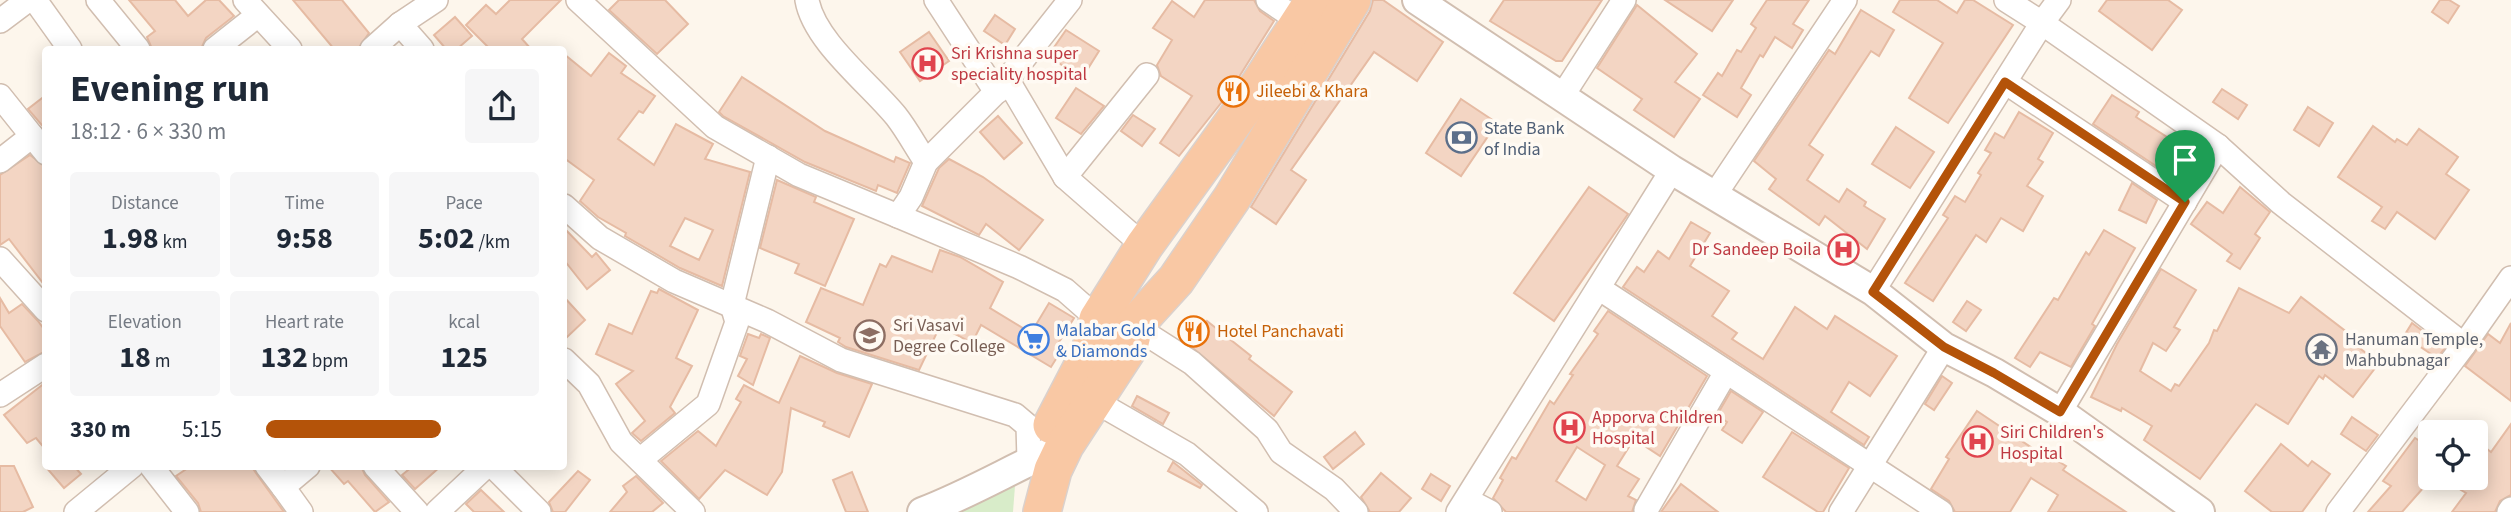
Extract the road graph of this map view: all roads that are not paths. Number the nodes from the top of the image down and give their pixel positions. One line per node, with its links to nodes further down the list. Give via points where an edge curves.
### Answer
1 (28, 0): 18 (street)
2 (35, 0): 21 (street)
3 (98, 0): 22 (street)
4 (436, 0): 20 (street)
5 (578, 0): 34 (street, via 715,127)
6 (807, 0): 36 (street, via 810,16 828,43 896,117)
7 (936, 0): 29 (street)
8 (1070, 0): 29 (street)
9 (1268, 0): 17 (street)
10 (1352, 0): 51 (highway, via 1232,198 1176,281)
11 (1417, 0): 30 (street)
12 (1624, 0): 30 (street)
13 (1846, 0): 39 (street)
14 (2006, 0): 19 (street)
15 (2059, 0): 19 (street)
16 (251, 7): 23 (street); 24 (street)
17 (1307, 11): 43 (highway)
18 (0, 21)
19 (2042, 23): 28 (street); 33 (street)
20 (400, 24): 25 (street); 26 (street)
21 (69, 46)
22 (136, 46)
23 (218, 46)
24 (287, 46)
25 (375, 46)
26 (419, 46)
27 (1147, 75): 38 (street)
28 (2005, 82): 40 (street); 47 (street)
29 (1002, 86): 36 (street); 38 (street)
30 (1563, 95): 37 (street)
31 (0, 96): 32 (street)
32 (39, 144): 35 (street)
33 (2218, 146): 40 (street); 52 (street, via 2281,203)
34 (768, 157): 42 (street, via 799,175); 48 (street)
35 (0, 161)
36 (926, 162): 42 (street)
37 (1672, 170): 39 (street); 46 (street)
38 (1065, 177): 43 (street)
39 (1714, 196): 47 (street)
40 (2185, 202): 59 (street)
41 (567, 209): 48 (street, via 600,239 674,281)
42 (898, 216): 50 (street, via 1065,290)
43 (1144, 246): 50 (highway)
44 (0, 259): 49 (street)
45 (2511, 278): 52 (street)
46 (1600, 289): 56 (street); 71 (street)
47 (1873, 292): 53 (street)
48 (732, 305): 60 (street, via 841,360 1015,415 1028,426); 61 (street, via 737,322 708,404)
49 (42, 306)
50 (1098, 320): 60 (highway, via 1090,352)
51 (1134, 326): 58 (highway, via 1129,347); 84 (street, via 1192,363 1267,430 1281,452 1334,489)
52 (2463, 345): 89 (street)
53 (1944, 347): 59 (street); 62 (street)
54 (567, 367): 61 (street, via 589,384 621,442)
55 (42, 368): 57 (street)
56 (1726, 372): 62 (street); 72 (street)
57 (0, 395)
58 (1093, 400): 60 (highway); 83 (street, via 1187,454)
59 (2060, 412): 88 (street)
60 (1044, 454): 80 (street, via 969,494); 81 (highway); 82 (highway)
61 (640, 460): 79 (street)
62 (1870, 466): 86 (street); 87 (street)
63 (127, 470): 73 (street)
64 (154, 470): 74 (street)
65 (270, 470): 70 (street)
66 (303, 470): 70 (street)
67 (379, 470): 76 (street)
68 (482, 470): 77 (street)
69 (497, 470): 78 (street)
70 (283, 487): 75 (street)
71 (1463, 506): 85 (street)
72 (1646, 510)
73 (76, 512)
74 (187, 512)
75 (301, 512)
76 (417, 512)
77 (438, 512)
78 (539, 512)
79 (693, 512)
80 (922, 512)
81 (1022, 512)
82 (1042, 512)
83 (1256, 512)
84 (1356, 512)
85 (1490, 512)
86 (1841, 512)
87 (1941, 512)
88 (2200, 512)
89 (2338, 512)

